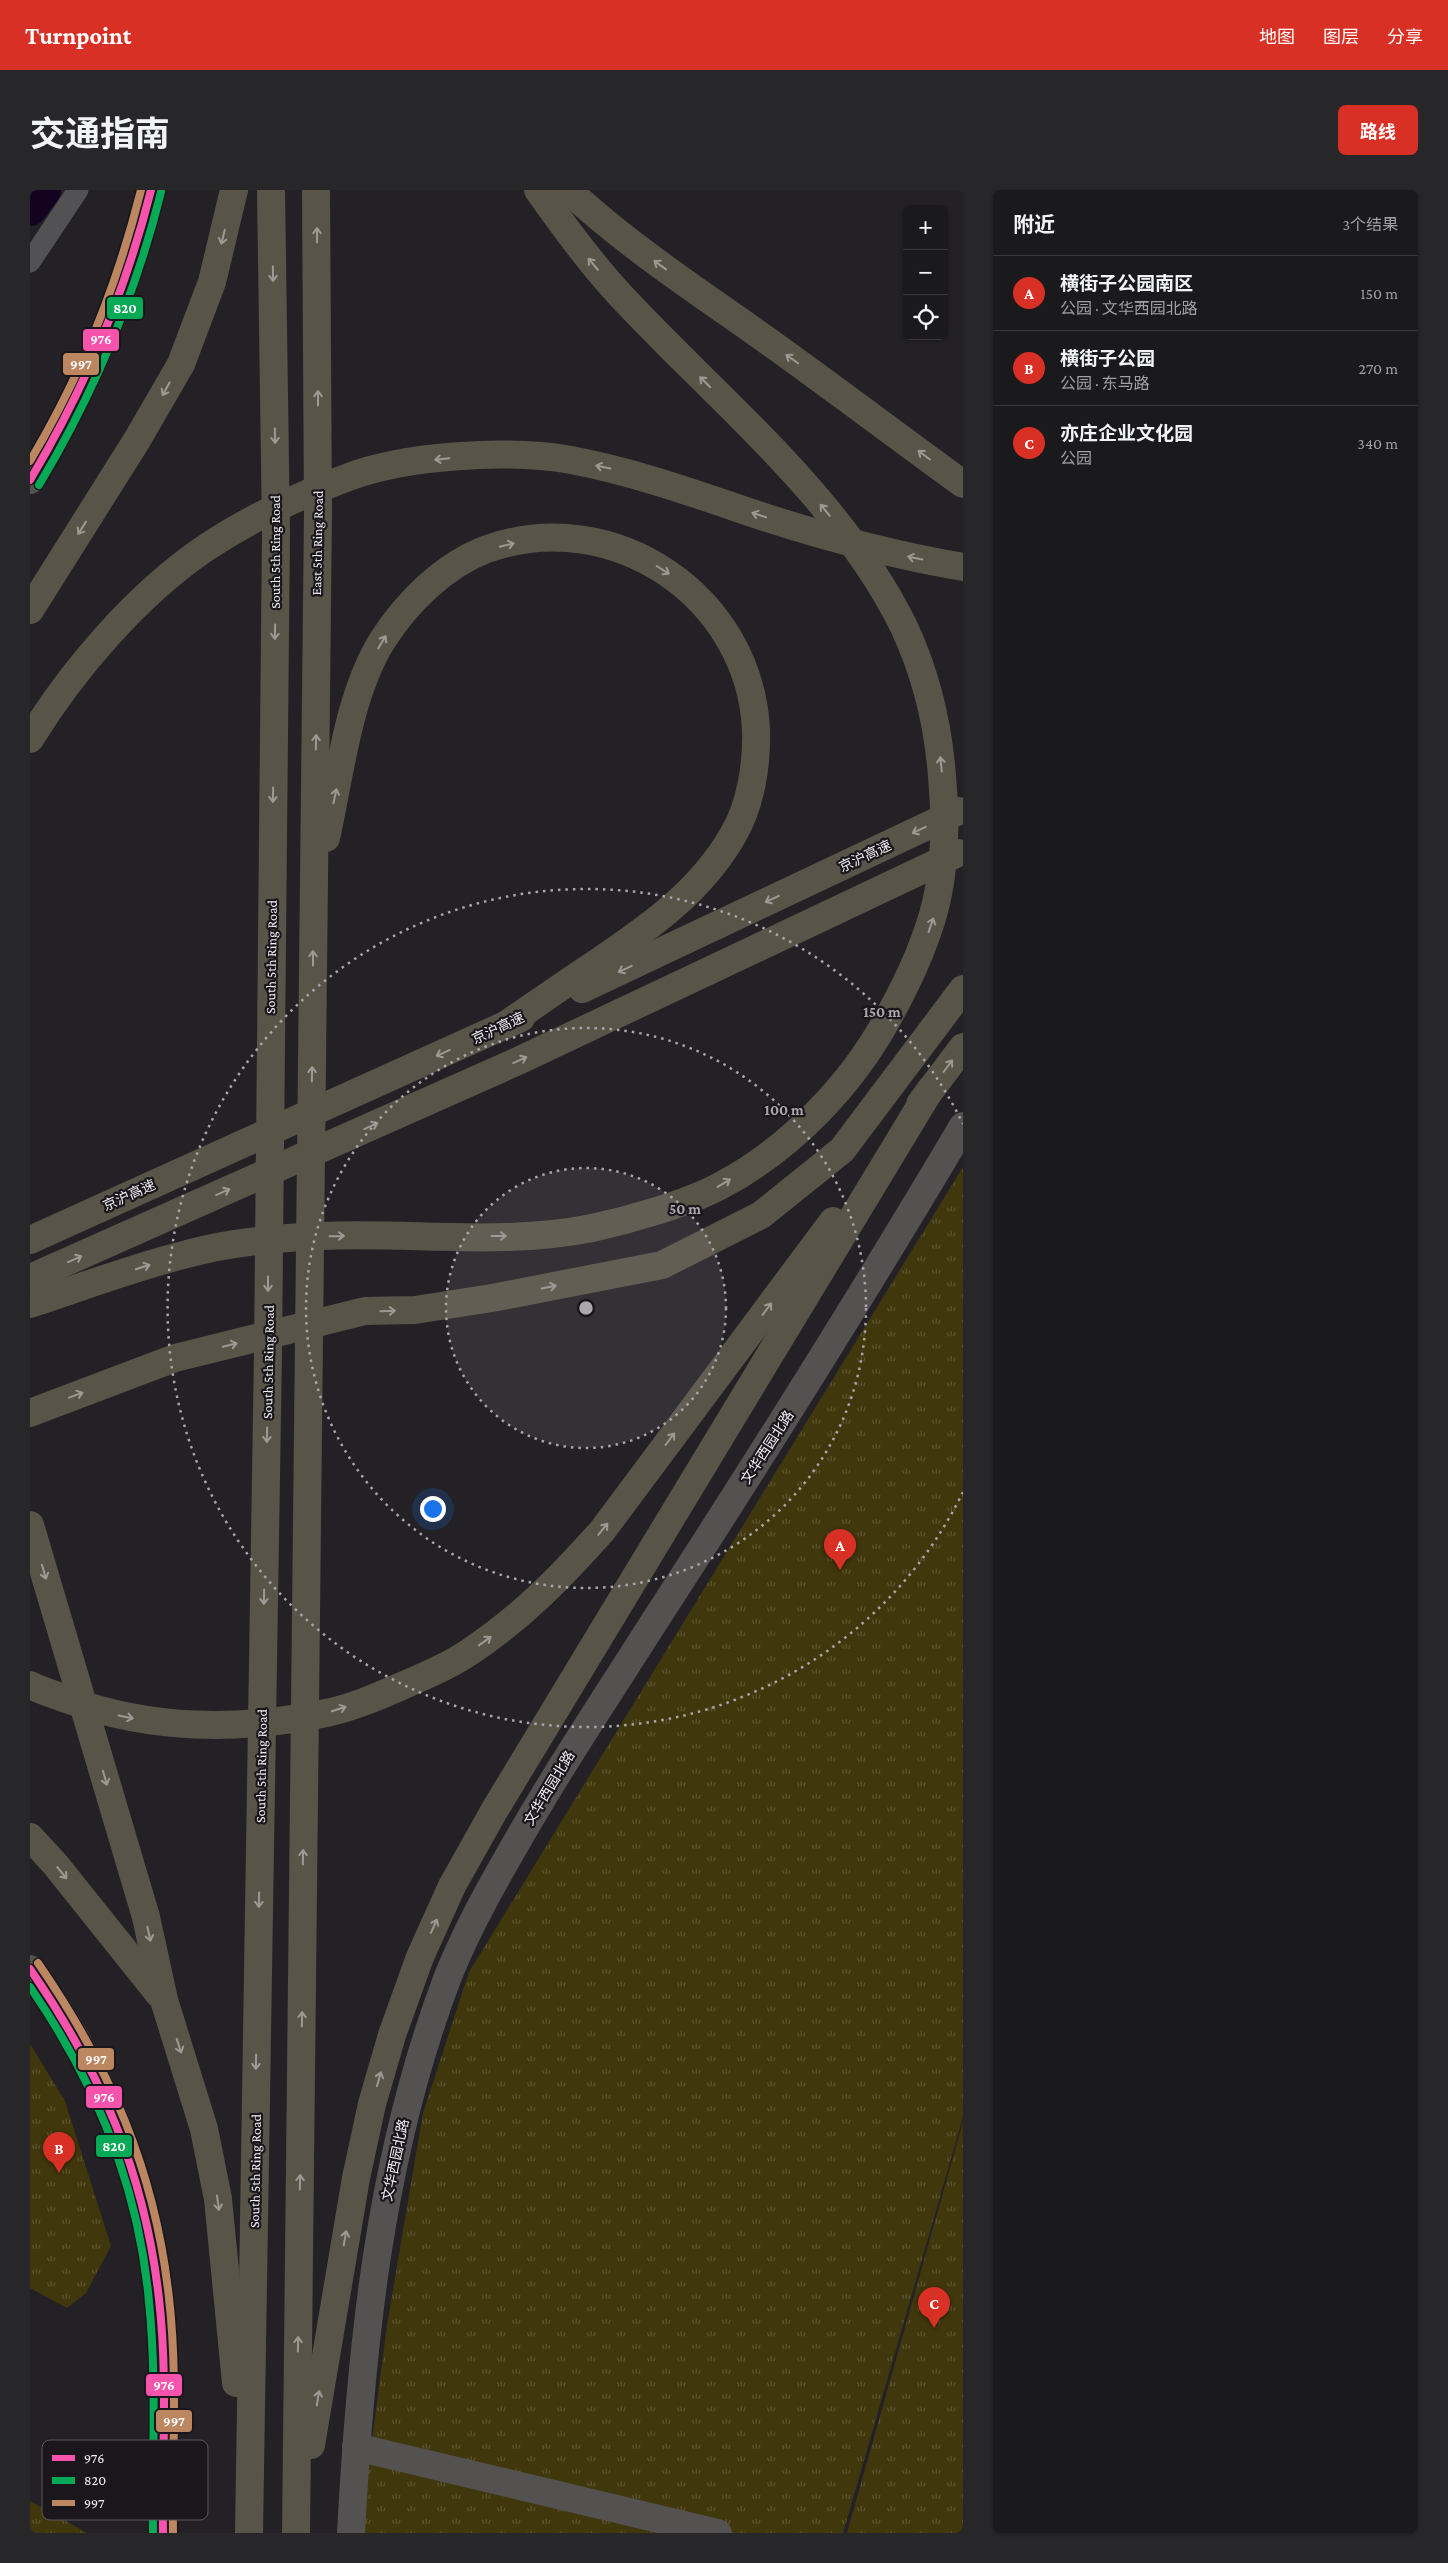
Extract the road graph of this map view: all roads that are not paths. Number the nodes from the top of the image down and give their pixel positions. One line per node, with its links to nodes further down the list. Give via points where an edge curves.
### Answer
1 (78, 190): 8 (street)
2 (151, 190): 9 (street, via 138,246 102,346 69,414)
3 (234, 190): 12 (highway, one-way to 12, via 212,282 180,364 138,440)
4 (271, 190): 34 (highway, South 5th Ring Road, one-way to 34, via 276,531 268,1351)
5 (316, 190): 16 (highway, East 5th Ring Road, one-way to 5, via 318,512)
6 (538, 190): 24 (highway, one-way to 6, via 188,1253 245,1243 319,1236 523,1236 588,1229 644,1214 709,1190 768,1155 808,1122 852,1074 914,971 933,920 944,868 946,811 934,713 904,628 883,589 856,550 780,458 618,293)
7 (568, 190): 10 (highway, one-way to 7, via 662,267 598,218)
8 (30, 262)
9 (30, 480)
10 (963, 484)
11 (963, 567): 13 (highway, one-way to 13, via 882,551 625,472 568,460 505,455 400,464 348,477 248,523 204,549 127,616 85,663 44,715)
12 (30, 610)
13 (30, 739)
14 (963, 809): 18 (highway, 京沪高速, one-way to 18)
15 (963, 851): 23 (highway, one-way to 15, via 509,1065)
16 (314, 896): 18 (highway, one-way to 18, via 362,683 381,643 408,605 451,569 487,550 521,541 559,538 603,544 642,557 681,580 709,610 733,645 751,692 757,748 752,785 736,831 716,862 689,893 653,924); 36 (highway, one-way to 16)
17 (963, 989): 25 (highway, one-way to 17, via 175,1358 365,1311 415,1310 662,1265 761,1216 842,1150)
18 (504, 1026): 22 (highway, 京沪高速, one-way to 22)
19 (963, 1047): 20 (highway, one-way to 19)
20 (930, 1090): 27 (highway, one-way to 20, via 103,1713 162,1724 272,1721 326,1713 371,1699 466,1654 519,1616 602,1531); 36 (highway, one-way to 20, via 356,2178 372,2104 420,1957 452,1886 494,1811)
21 (963, 1126): 32 (street, 文华西园北路, via 808,1384 542,1796 487,1894 448,1976 415,2073 390,2177 370,2306)
22 (30, 1240)
23 (30, 1278)
24 (30, 1304)
25 (30, 1412)
26 (30, 1525): 30 (highway, one-way to 30, via 146,1917)
27 (30, 1685)
28 (30, 1837): 30 (highway, one-way to 30)
29 (30, 1969): 31 (street, via 89,2059 134,2168 148,2224 158,2296 163,2351)
30 (164, 2000): 34 (highway, one-way to 34, via 204,2128 218,2199)
31 (163, 2440)
32 (356, 2447): 37 (street, 文华西园北路); 38 (street)
33 (162, 2520): 35 (street)
34 (249, 2532)
35 (162, 2533)
36 (297, 2533)
37 (351, 2533)
38 (718, 2533)

